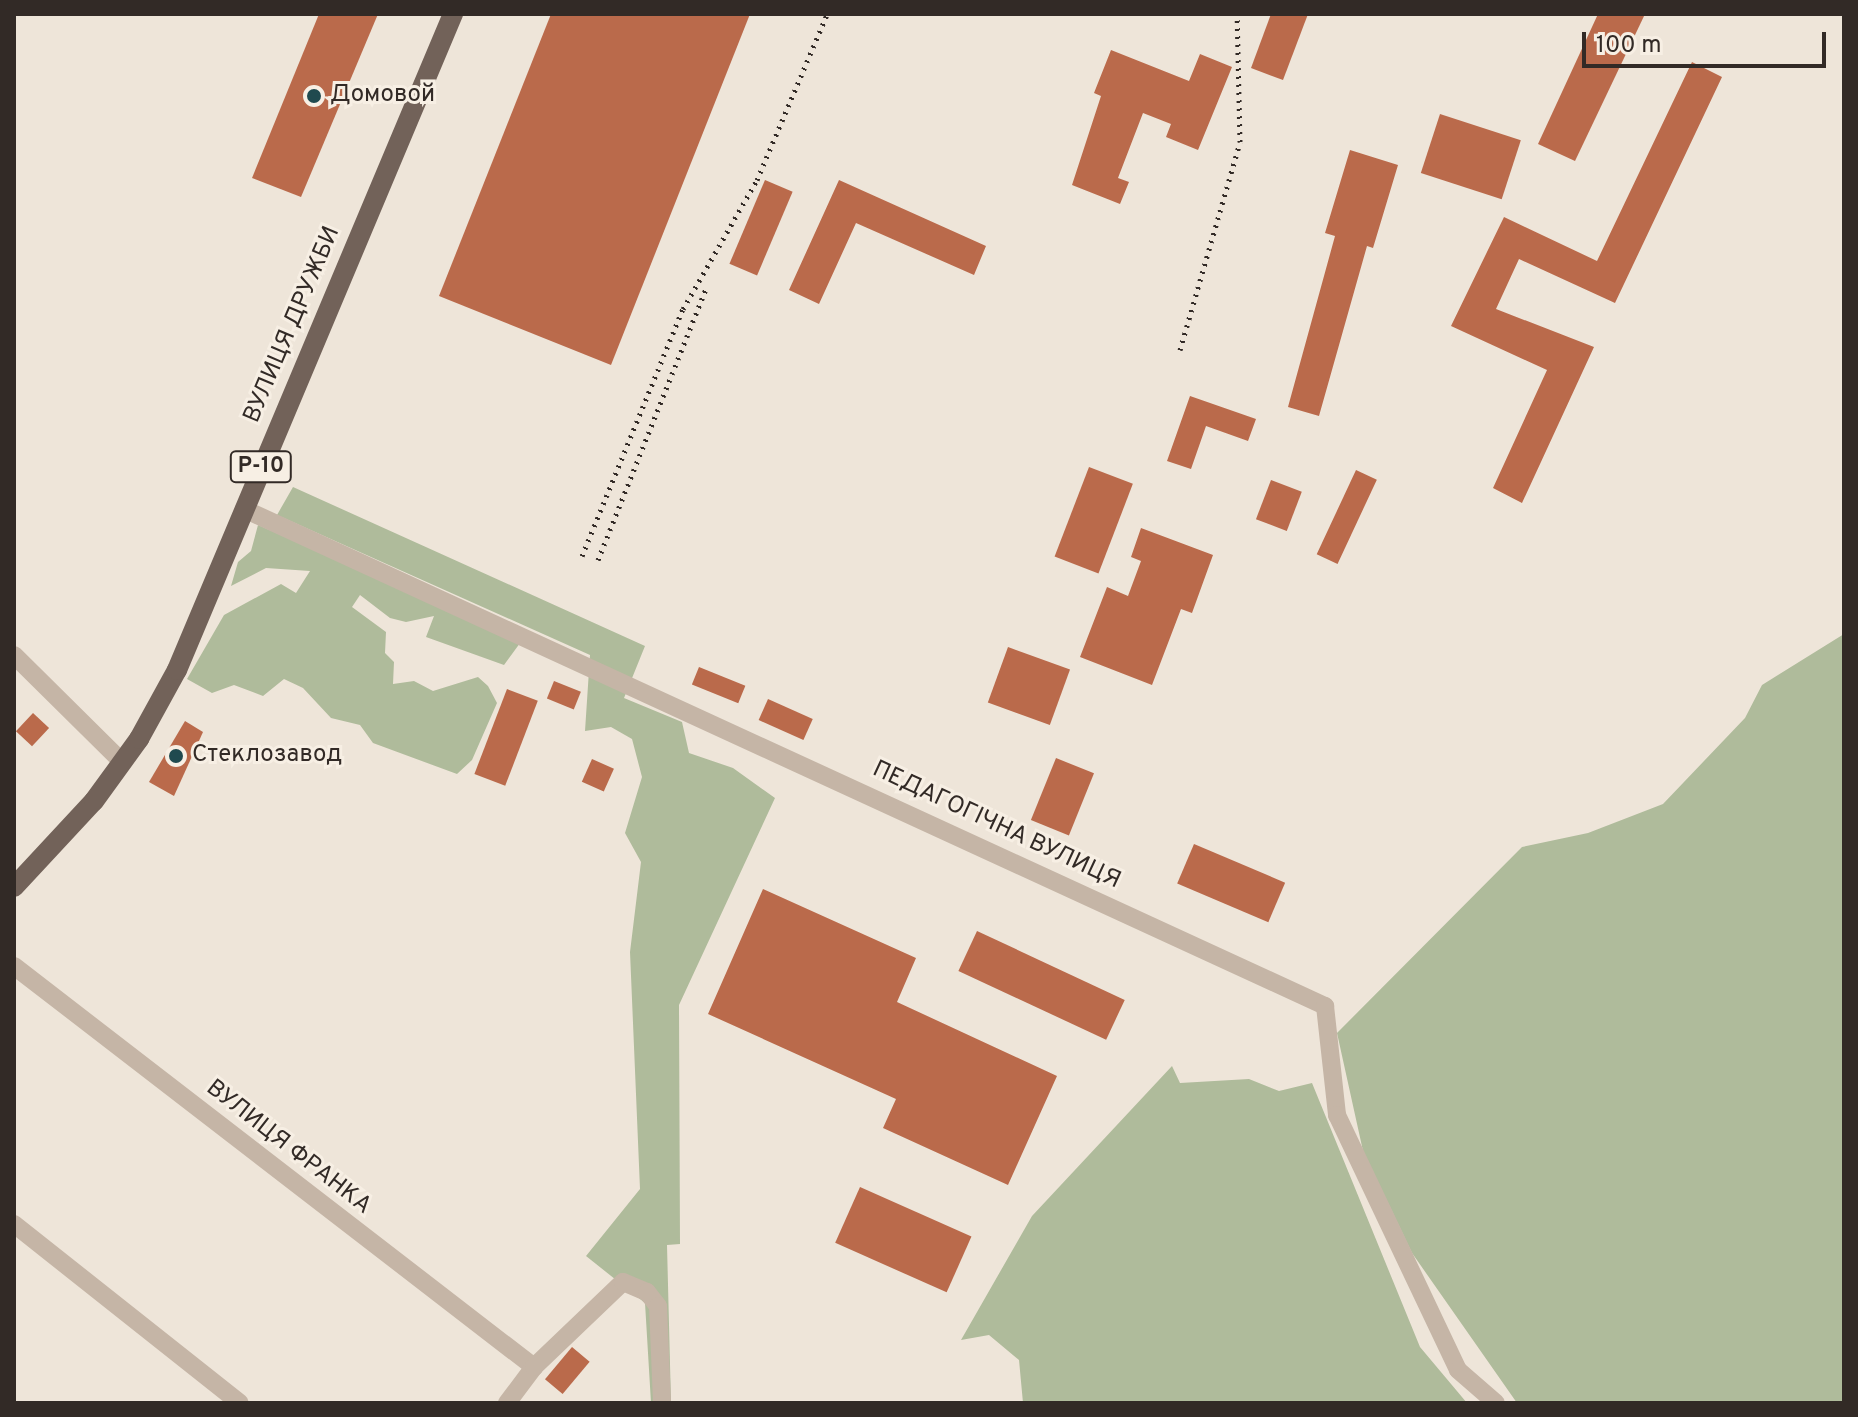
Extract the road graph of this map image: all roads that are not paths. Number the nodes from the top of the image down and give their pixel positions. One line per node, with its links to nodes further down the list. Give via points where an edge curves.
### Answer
1 (453, 14): 2 (main road, ВУЛИЦЯ ДРУЖБИ / Р-10)
2 (244, 509): 4 (main road, ВУЛИЦЯ ДРУЖБИ / Р-10, via 177,670); 12 (street, ПЕДАГОГІЧНА ВУЛИЦЯ, via 1325,1006 1337,1115 1458,1370)
3 (14, 655): 4 (street)
4 (122, 762): 5 (main road, ВУЛИЦЯ ДРУЖБИ / Р-10, via 94,801)
5 (14, 887)
6 (14, 966): 8 (street, ВУЛИЦЯ ФРАНКА)
7 (14, 1224): 9 (street)
8 (534, 1367): 10 (street); 11 (street, via 623,1282 647,1292 658,1306)
9 (240, 1403)
10 (507, 1403)
11 (662, 1403)
12 (1496, 1403)

